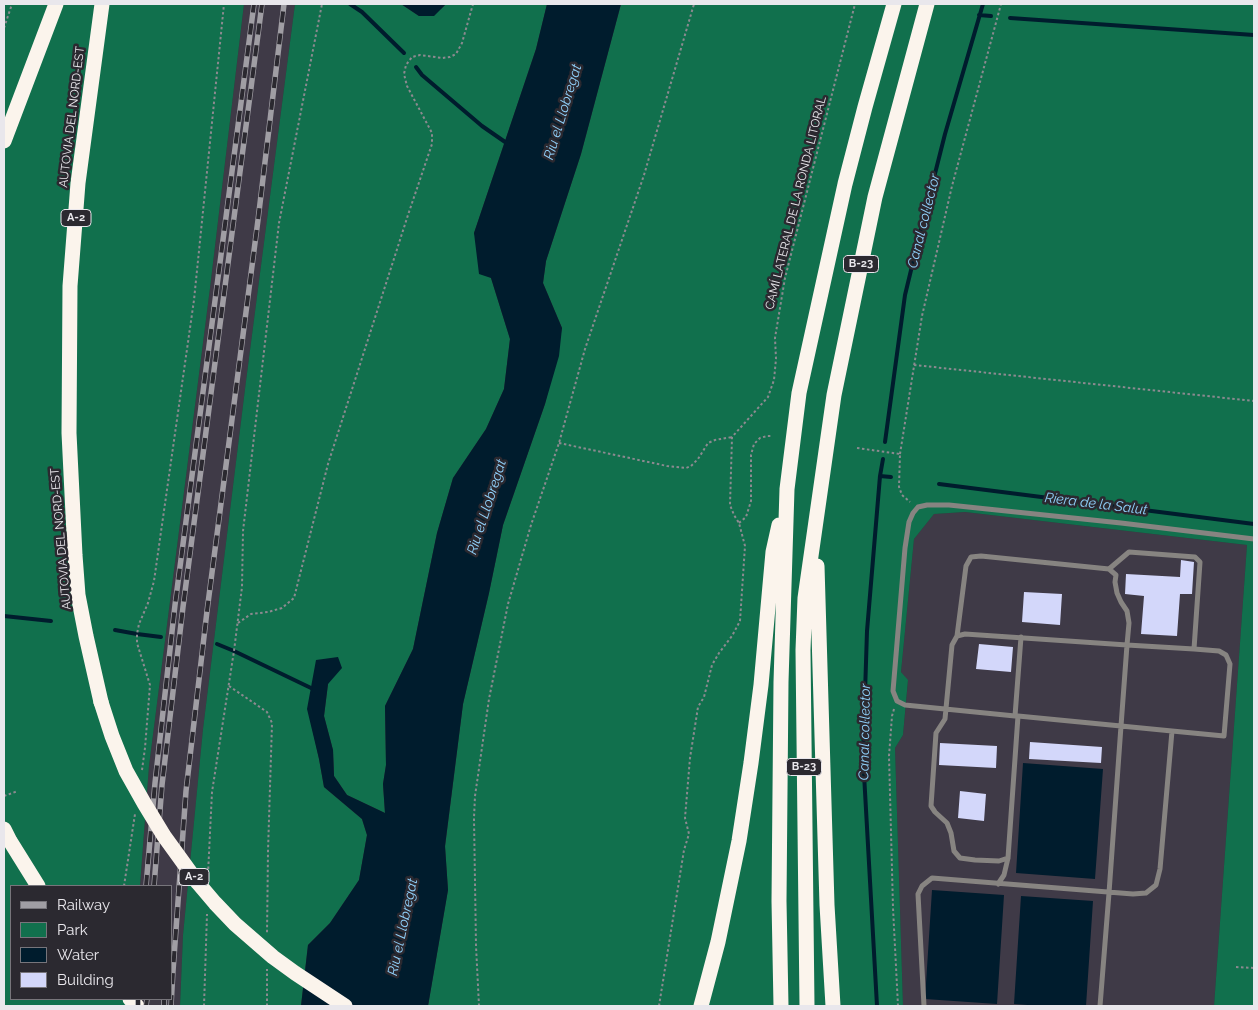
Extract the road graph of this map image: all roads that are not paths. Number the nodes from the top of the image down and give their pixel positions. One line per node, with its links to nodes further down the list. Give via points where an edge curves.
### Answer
1 (56, 4): 5 (highway)
2 (102, 4): 23 (highway, AUTOVIA DEL NORD-EST / A-2, bridge, via 78,183 70,286 69,433 78,595 101,702 123,762 144,803 198,883 235,924 273,957)
3 (894, 4): 6 (highway, B-23, via 845,184 801,384)
4 (927, 4): 7 (highway, B-23, via 875,197 834,395)
5 (4, 141)
6 (787, 489): 24 (highway, via 773,552 761,686 739,841); 25 (highway, B-23, via 780,682)
7 (816, 529): 26 (highway, B-23, via 806,598 803,650); 27 (highway)
8 (1254, 539): 14 (lane, via 949,505 918,507 909,522 905,548 893,691 897,701 905,705)
9 (1109, 569): 10 (lane, via 971,557 966,566); 12 (lane, via 1116,575 1117,592 1127,611); 13 (lane, via 1129,552 1195,557 1200,562)
10 (957, 636): 11 (lane); 14 (lane, via 952,644)
11 (1021, 638): 12 (lane); 15 (lane)
12 (1127, 645): 13 (lane); 16 (lane)
13 (1194, 649): 17 (lane, via 1219,651 1226,655 1230,664 1224,736)
14 (945, 709): 15 (lane); 19 (lane, via 945,719 936,733 931,806 947,823 954,851 960,858 999,861)
15 (1017, 716): 16 (lane); 19 (lane)
16 (1121, 726): 17 (lane); 22 (lane)
17 (1172, 730): 22 (lane, via 1156,885 1146,893)
18 (4, 829): 21 (highway)
19 (1008, 858): 20 (lane)
20 (998, 884): 22 (lane); 28 (lane, via 932,878 922,886 918,894)
21 (37, 885)
22 (1109, 893): 29 (lane)
23 (345, 1006)
24 (702, 1006)
25 (781, 1006)
26 (807, 1006)
27 (833, 1006)
28 (924, 1006)
29 (1100, 1006)

